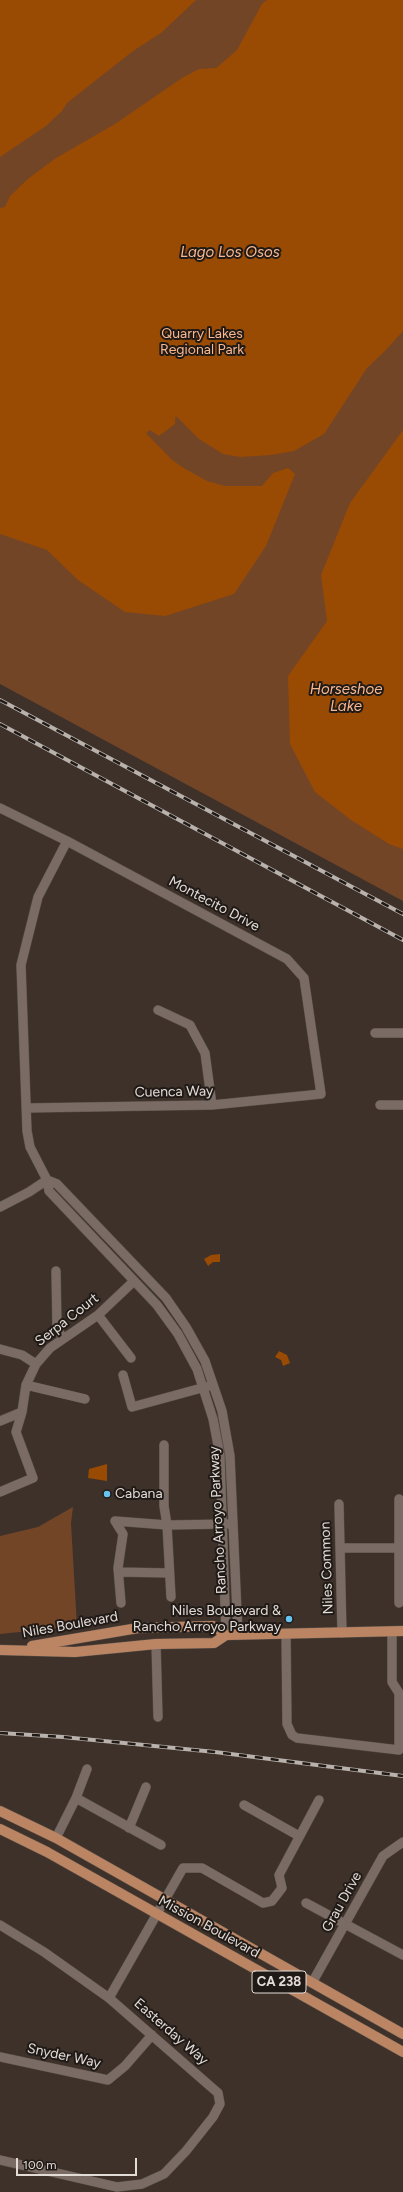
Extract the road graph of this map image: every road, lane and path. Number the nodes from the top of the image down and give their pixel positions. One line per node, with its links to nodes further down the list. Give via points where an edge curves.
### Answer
1 (0, 808): 2 (street, Montecito Drive)
2 (67, 841): 6 (street, Montecito Drive, via 287,959 304,978); 10 (street, Rancho Arroyo Parkway, via 38,897 21,966)
3 (158, 1010): 9 (street, via 190,1025 205,1053)
4 (374, 1033): 5 (street)
5 (403, 1033)
6 (321, 1094): 9 (street, Cuenca Way)
7 (380, 1105): 8 (street)
8 (403, 1105)
9 (212, 1106): 10 (street, Cuenca Way)
10 (27, 1108): 11 (street, Rancho Arroyo Parkway, via 30,1147)
11 (47, 1180): 12 (street); 14 (street, Rancho Arroyo Parkway, via 49,1192); 21 (street, Rancho Arroyo Parkway, via 57,1184 166,1298 198,1346)
12 (0, 1207)
13 (56, 1271): 16 (street, via 57,1329)
14 (134, 1280): 15 (street, Serpa Court); 23 (street, Rancho Arroyo Parkway, via 157,1305 178,1334)
15 (98, 1315): 16 (street, Serpa Court); 18 (street)
16 (63, 1338): 19 (street, Serpa Court)
17 (0, 1348): 19 (street, via 22,1355)
18 (131, 1358)
19 (36, 1364): 22 (street, Serpa Court)
20 (123, 1375): 23 (street, via 132,1407)
21 (214, 1384): 23 (street); 32 (street, Rancho Arroyo Parkway, via 230,1456)
22 (26, 1385): 24 (street); 25 (street, Serpa Court)
23 (204, 1387): 31 (street, Rancho Arroyo Parkway, via 218,1439)
24 (85, 1399)
25 (22, 1412): 26 (street); 28 (street, Serpa Court, via 16,1432 33,1478)
26 (0, 1421)
27 (164, 1445): 33 (street, via 164,1506)
28 (0, 1492)
29 (399, 1499): 35 (street)
30 (339, 1504): 34 (street, Niles Common)
31 (222, 1524): 32 (street); 33 (street); 45 (street, Rancho Arroyo Parkway)
32 (233, 1524): 46 (street, Rancho Arroyo Parkway)
33 (167, 1525): 36 (street, via 115,1521 123,1534); 37 (street)
34 (340, 1548): 35 (street); 43 (street, Niles Common)
35 (401, 1548): 40 (street)
36 (119, 1572): 37 (street); 39 (street)
37 (169, 1573): 38 (street)
38 (171, 1597)
39 (121, 1603)
40 (399, 1603)
41 (403, 1631): 42 (main road, Niles Boulevard)
42 (392, 1632): 43 (main road, Niles Boulevard); 44 (street, via 392,1682 399,1693 399,1750 297,1738 292,1735 287,1724)
43 (342, 1633): 44 (main road, Niles Boulevard)
44 (286, 1634): 46 (main road, Niles Boulevard)
45 (226, 1635): 46 (main road, Niles Boulevard); 47 (main road, Niles Boulevard, via 214,1643); 48 (main road, Niles Boulevard, via 213,1626 138,1628)
46 (238, 1635)
47 (156, 1644): 48 (main road, Niles Boulevard, via 75,1652); 50 (street)
48 (12, 1649): 49 (main road, Niles Boulevard)
49 (0, 1650)
50 (158, 1717)
51 (86, 1769): 53 (street)
52 (146, 1787): 57 (street)
53 (76, 1798): 57 (street); 60 (street)
54 (318, 1800): 59 (street)
55 (244, 1805): 59 (street)
56 (0, 1811): 60 (main road, Mission Boulevard / CA 238)
57 (129, 1828): 62 (street)
58 (0, 1829): 65 (main road, Mission Boulevard / CA 238, via 47,1852)
59 (299, 1836): 63 (street, via 279,1875 282,1888 272,1901 263,1903 202,1868 183,1868)
60 (56, 1838): 63 (main road, Mission Boulevard / CA 238)
61 (403, 1842): 67 (street, Grau Drive, via 383,1856)
62 (160, 1845)
63 (164, 1899): 65 (street); 69 (main road, Mission Boulevard / CA 238)
64 (306, 1903): 67 (street)
65 (156, 1913): 70 (street); 73 (main road, Mission Boulevard / CA 238)
66 (0, 1925): 70 (street, Easterday Way, via 44,1952)
67 (346, 1925): 68 (street); 69 (street, Grau Drive)
68 (403, 1956)
69 (312, 1983): 71 (main road, Mission Boulevard / CA 238)
70 (109, 1998): 72 (street, Easterday Way)
71 (403, 2034)
72 (152, 2035): 74 (street, Snyder Way, via 125,2066 108,2080); 75 (street, Easterday Way, via 218,2093 220,2104 213,2117 164,2174 142,2184 117,2187)
73 (403, 2052)
74 (0, 2057)
75 (0, 2160)

